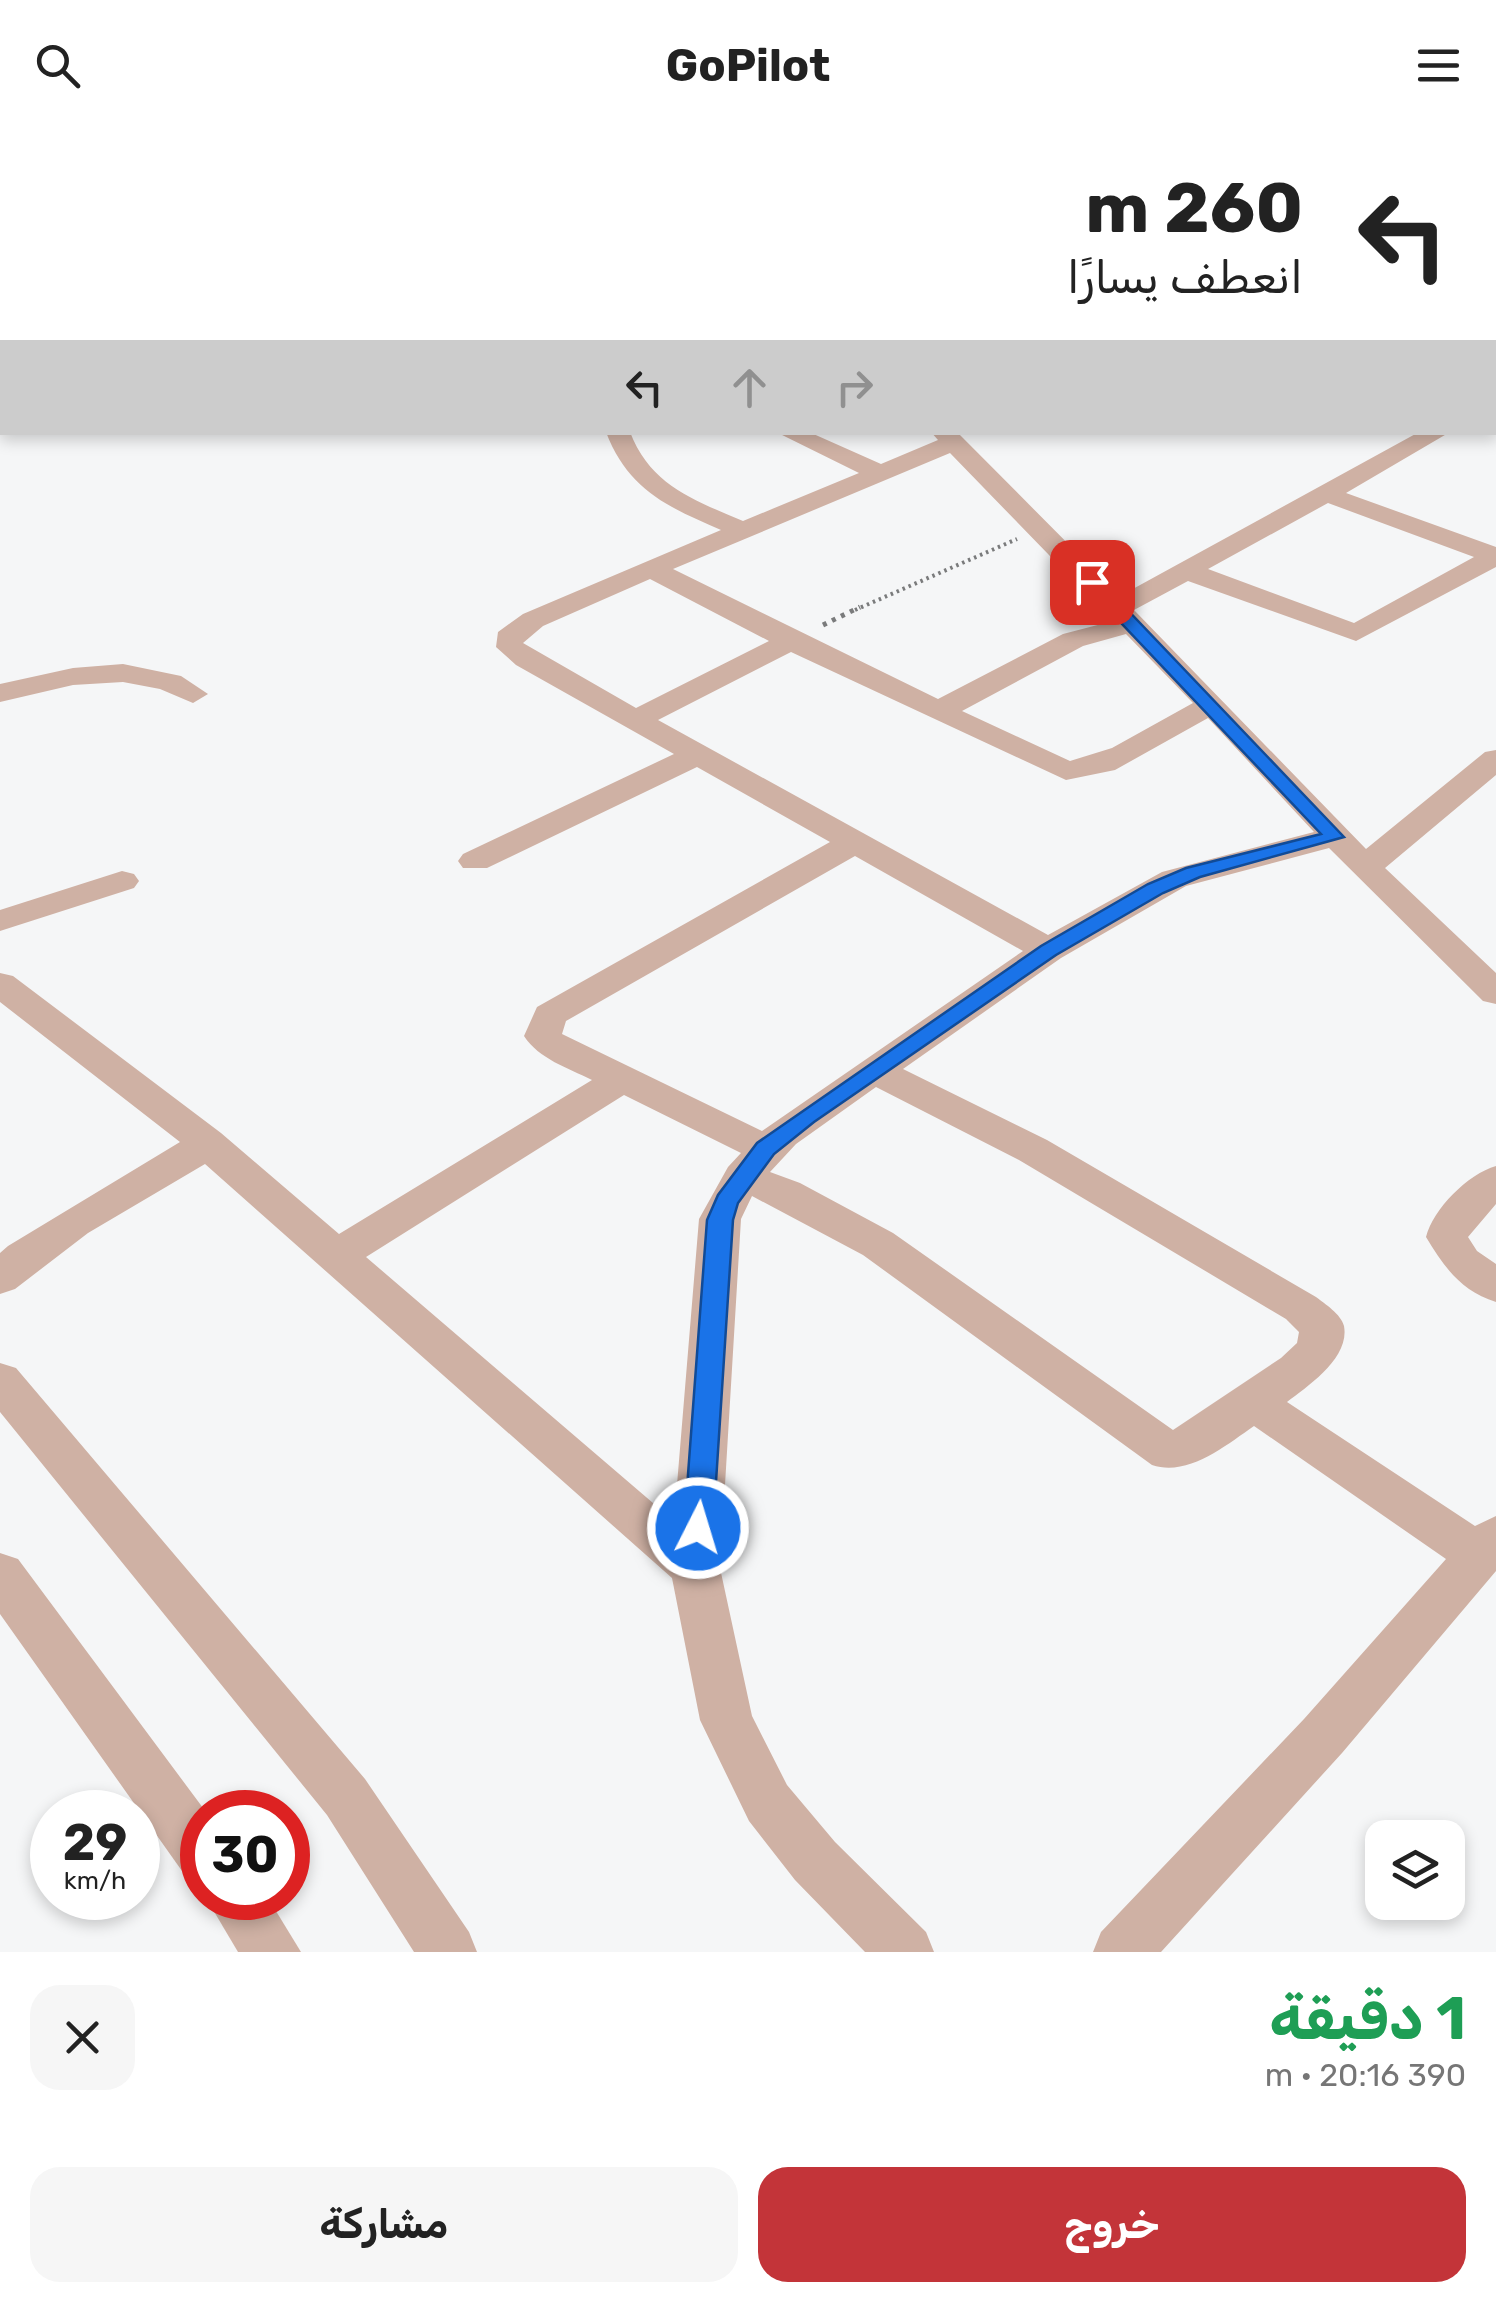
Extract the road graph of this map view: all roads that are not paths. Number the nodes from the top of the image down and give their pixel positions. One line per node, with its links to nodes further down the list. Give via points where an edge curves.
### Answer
1 (619, 435): 7 (street, via 640,480)
2 (795, 435): 5 (street)
3 (1433, 435): 6 (street)
4 (948, 438): 5 (street); 11 (street)
5 (878, 472): 7 (street)
6 (1326, 494): 8 (street); 10 (street)
7 (742, 530): 9 (street)
8 (1496, 556): 10 (street, via 1356,634)
9 (651, 569): 12 (street); 17 (street, via 533,620 508,638 510,648)
10 (1186, 571): 11 (street)
11 (1125, 616): 15 (street); 16 (street)
12 (791, 641): 16 (street); 17 (street)
13 (0, 694): 14 (street, via 130,672 169,679)
14 (193, 694)
15 (1213, 706): 16 (street, via 1076,772 1053,768); 20 (street)
16 (937, 712)
17 (635, 720): 18 (street)
18 (698, 755): 21 (street); 22 (street)
19 (1496, 759): 23 (street)
20 (1334, 837): 23 (street); 26 (street, via 1174,879)
21 (854, 842): 26 (street); 30 (street, via 550,1015 542,1036 550,1044)
22 (475, 862)
23 (1366, 869): 28 (street)
24 (122, 882): 25 (street)
25 (0, 921)
26 (1048, 950): 29 (street)
27 (0, 984): 31 (street)
28 (1496, 993)
29 (874, 1070): 32 (street); 38 (street, via 1033,1150 1322,1326 1308,1360)
30 (619, 1080): 32 (street); 34 (street)
31 (207, 1143): 34 (street); 35 (street, via 47,1240)
32 (754, 1163): 38 (street, via 786,1193 878,1244 1170,1452 1204,1438); 40 (street, via 720,1220)
33 (1496, 1180): 36 (street, via 1450,1225 1447,1237 1462,1262)
34 (337, 1255): 40 (street)
35 (0, 1278)
36 (1496, 1286)
37 (0, 1380): 45 (street, via 346,1797)
38 (1249, 1402): 39 (street)
39 (1486, 1545): 47 (street, via 1323,1736)
40 (695, 1568): 46 (street, via 726,1720 744,1764 815,1862)
41 (0, 1574): 42 (street)
42 (180, 1822)
43 (249, 1920): 44 (street)
44 (272, 1952)
45 (448, 1952)
46 (905, 1952)
47 (1122, 1952)

